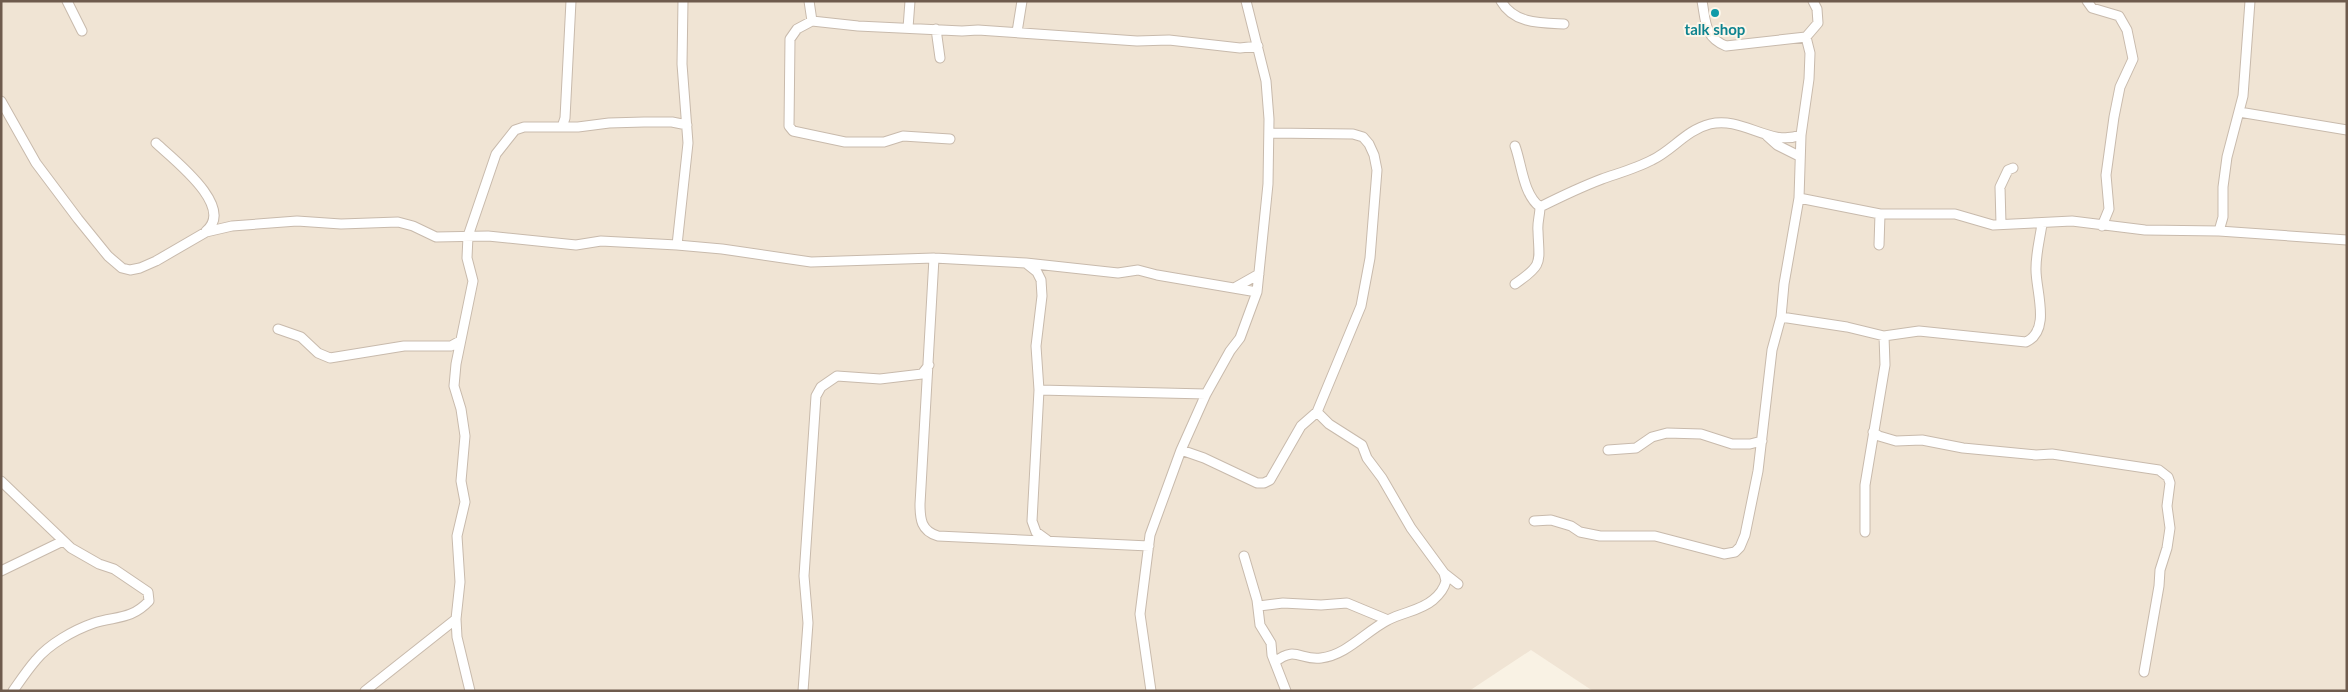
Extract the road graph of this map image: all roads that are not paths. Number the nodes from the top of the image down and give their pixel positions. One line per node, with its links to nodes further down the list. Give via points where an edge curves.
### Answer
1 (67, 1): 17 (street)
2 (571, 1): 24 (street)
3 (683, 1): 25 (street, via 682,64)
4 (809, 1): 13 (street)
5 (910, 1): 15 (street)
6 (1022, 1): 18 (street)
7 (1246, 1): 20 (street)
8 (1501, 1): 14 (street, via 1506,10 1535,24)
9 (1702, 1): 19 (street, via 1710,35 1726,46)
10 (1813, 1): 19 (street, via 1818,23)
11 (2087, 1): 40 (street, via 2092,8 2119,16 2128,30 2132,52 2114,117 2106,175 2109,209)
12 (2250, 1): 23 (street)
13 (812, 21): 15 (street); 30 (street, via 797,28 790,39 789,126 793,131 839,141 884,142 903,136)
14 (1564, 24)
15 (908, 28): 16 (street)
16 (936, 29): 18 (street); 21 (street)
17 (82, 31)
18 (1017, 32): 20 (street, via 1137,41 1169,40 1240,48)
19 (1806, 38): 28 (street, via 1810,53 1809,79)
20 (1258, 46): 27 (street, via 1266,81)
21 (940, 58)
22 (1, 101): 42 (street, via 53,187 108,256 122,268 130,270 148,265)
23 (2239, 112): 26 (street); 41 (street, via 2227,157)
24 (562, 126): 25 (street, via 672,122); 43 (street, via 524,127 515,130 504,142 496,154)
25 (687, 126): 45 (street, via 687,160)
26 (2347, 130)
27 (1269, 133): 50 (street, via 1268,184); 62 (street, via 1353,134 1363,137 1374,155 1377,170 1370,258 1361,306)
28 (1801, 135): 29 (street, via 1789,139); 33 (street)
29 (1767, 136): 33 (street, via 1777,145); 36 (street, via 1744,125 1709,124 1652,160 1588,184)
30 (950, 139)
31 (156, 143): 42 (street, via 186,171 212,204 215,221)
32 (1515, 146): 36 (street, via 1528,191)
33 (1800, 156): 35 (street)
34 (2014, 168): 38 (street, via 2008,170 2000,187)
35 (1799, 198): 37 (street); 55 (street)
36 (1540, 207): 52 (street, via 1537,226 1539,262 1531,273)
37 (1880, 214): 38 (street, via 1954,214 1993,225); 46 (street)
38 (2001, 224): 39 (street)
39 (2042, 224): 40 (street, via 2072,221); 57 (street, via 2036,268 2039,327 2031,339 2021,342 1919,331)
40 (2102, 226): 41 (street)
41 (2219, 231): 44 (street)
42 (206, 232): 43 (street, via 232,226 297,221 341,224 398,222 436,237)
43 (468, 236): 45 (street, via 576,245 601,241); 58 (street, via 467,258 473,281)
44 (2347, 240)
45 (677, 245): 47 (street, via 811,262)
46 (1878, 245)
47 (934, 258): 48 (street); 51 (street)
48 (955, 260): 49 (street); 51 (street, via 941,268)
49 (1026, 263): 53 (street, via 1118,273 1138,270); 60 (street, via 1041,280 1036,346)
50 (1259, 274): 53 (street); 54 (street)
51 (933, 279): 59 (street)
52 (1515, 284)
53 (1236, 287): 54 (street)
54 (1257, 292): 61 (street, via 1240,338)
55 (1781, 317): 57 (street); 64 (street, via 1772,350)
56 (278, 329): 58 (street, via 301,337 318,353 330,358 404,346 451,346)
57 (1884, 336): 63 (street, via 1885,365)
58 (460, 341): 80 (street, via 454,386 465,436 461,481 465,502 458,536 460,582)
59 (929, 365): 71 (street, via 920,504 920,519 924,527 930,534 938,536); 87 (street, via 922,374 904,378 880,380 837,376 821,387 816,396 804,576 808,623)
60 (1039, 390): 61 (street); 69 (street)
61 (1206, 394): 65 (street)
62 (1317, 412): 65 (street, via 1301,426 1275,473 1264,483 1257,483); 77 (street, via 1362,446 1411,528)
63 (1873, 432): 70 (street, via 1863,500); 83 (street, via 1892,441 1928,441 1963,448 2052,454 2164,473 2170,483 2167,506 2170,528)
64 (1762, 441): 66 (street, via 1732,444 1701,434 1667,433 1652,437 1636,448); 68 (street, via 1745,535 1735,552 1718,553 1655,536 1600,536 1580,532 1552,520)
65 (1181, 450): 74 (street, via 1150,534)
66 (1608, 450)
67 (1, 481): 72 (street)
68 (1534, 522)
69 (1033, 525): 71 (street); 73 (street, via 1039,535)
70 (1864, 532)
71 (1021, 540): 73 (street)
72 (63, 541): 76 (street); 84 (street, via 148,592 149,601 125,618 94,623 53,645 35,661)
73 (1050, 541): 74 (street)
74 (1149, 546): 88 (street, via 1140,614)
75 (1244, 556): 79 (street)
76 (1, 571)
77 (1444, 573): 78 (street); 81 (street, via 1445,587 1434,600)
78 (1458, 584)
79 (1259, 606): 81 (street, via 1347,603); 82 (street, via 1260,625 1271,643)
80 (456, 619): 85 (street); 86 (street, via 456,637)
81 (1388, 620): 82 (street, via 1333,654 1314,658 1290,653)
82 (1275, 662): 89 (street)
83 (2144, 672)
84 (13, 691)
85 (365, 691)
86 (470, 691)
87 (804, 691)
88 (1150, 691)
89 (1286, 691)

